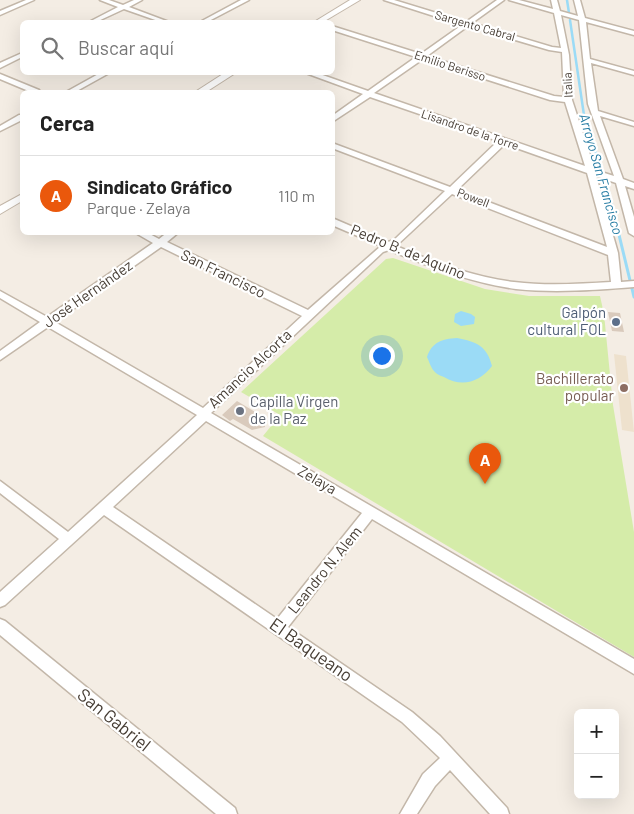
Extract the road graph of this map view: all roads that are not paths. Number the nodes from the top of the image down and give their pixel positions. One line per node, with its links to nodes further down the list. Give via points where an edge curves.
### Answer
1 (30, 0): 12 (street)
2 (103, 0): 11 (street)
3 (140, 0): 11 (street)
4 (246, 0): 17 (street)
5 (356, 0): 18 (street)
6 (387, 0): 19 (street, Sargento Cabral)
7 (501, 0): 19 (street)
8 (512, 0): 13 (street)
9 (554, 0): 13 (street, Italia)
10 (577, 0): 14 (street, Italia)
11 (123, 8): 15 (street); 16 (street)
12 (0, 13)
13 (561, 13): 14 (street); 22 (street, Italia)
14 (580, 18): 21 (street); 25 (street, Italia)
15 (96, 20)
16 (160, 20)
17 (207, 20)
18 (321, 20)
19 (468, 24): 22 (street, Sargento Cabral); 24 (street)
20 (335, 29): 24 (street, Emilio Berisso)
21 (634, 33)
22 (564, 50): 36 (street, Italia)
23 (20, 56): 26 (street)
24 (421, 57): 35 (street); 36 (street, Emilio Berisso)
25 (587, 60): 27 (street); 37 (street, Italia)
26 (0, 66)
27 (634, 73)
28 (102, 75): 33 (street)
29 (228, 75): 34 (street)
30 (314, 75): 35 (street, Lisandro de la Torre)
31 (0, 76): 32 (street)
32 (32, 90)
33 (74, 90)
34 (203, 90)
35 (369, 95): 39 (street); 42 (street, Lisandro de la Torre)
36 (568, 100): 44 (street, Italia)
37 (595, 112): 40 (street); 45 (street, Italia)
38 (20, 118): 41 (street)
39 (335, 118)
40 (634, 124)
41 (0, 129)
42 (503, 141): 44 (street, Lisandro de la Torre); 47 (street, Amancio Alcorta)
43 (335, 145): 47 (street, Powell)
44 (594, 173): 45 (street, Lisandro de la Torre); 56 (street, Italia)
45 (616, 181): 46 (street, Lisandro de la Torre); 51 (street, Italia)
46 (634, 186)
47 (452, 190): 55 (street, Amancio Alcorta); 56 (street, Powell)
48 (20, 198): 49 (street)
49 (0, 211)
50 (335, 223): 55 (street, Pedro B. de Aquino)
51 (634, 233)
52 (144, 235): 54 (street, San Francisco)
53 (171, 235): 54 (street, José Hernández)
54 (160, 243): 59 (street, San Francisco); 60 (street, José Hernández)
55 (390, 246): 57 (street, Pedro B. de Aquino, via 449,270 503,284); 59 (street, Amancio Alcorta, via 380,250)
56 (613, 253): 57 (street, Italia)
57 (625, 285)
58 (0, 294): 60 (street, Zelaya)
59 (309, 315): 62 (street, Amancio Alcorta)
60 (49, 322): 61 (street, José Hernández); 62 (street, Zelaya)
61 (0, 356)
62 (204, 414): 64 (street, Amancio Alcorta); 65 (street, Zelaya)
63 (0, 486): 66 (street)
64 (103, 507): 66 (street, Amancio Alcorta); 69 (street, El Baqueano)
65 (371, 512): 69 (street, Leandro N. Alem); 70 (street, Zelaya)
66 (68, 540): 67 (street, Amancio Alcorta)
67 (0, 601)
68 (0, 626): 72 (street, San Gabriel)
69 (279, 628): 71 (street, El Baqueano, via 407,717)
70 (634, 667)
71 (450, 759): 73 (street, via 429,780); 74 (street, El Baqueano)
72 (229, 814)
73 (408, 814)
74 (502, 814)

